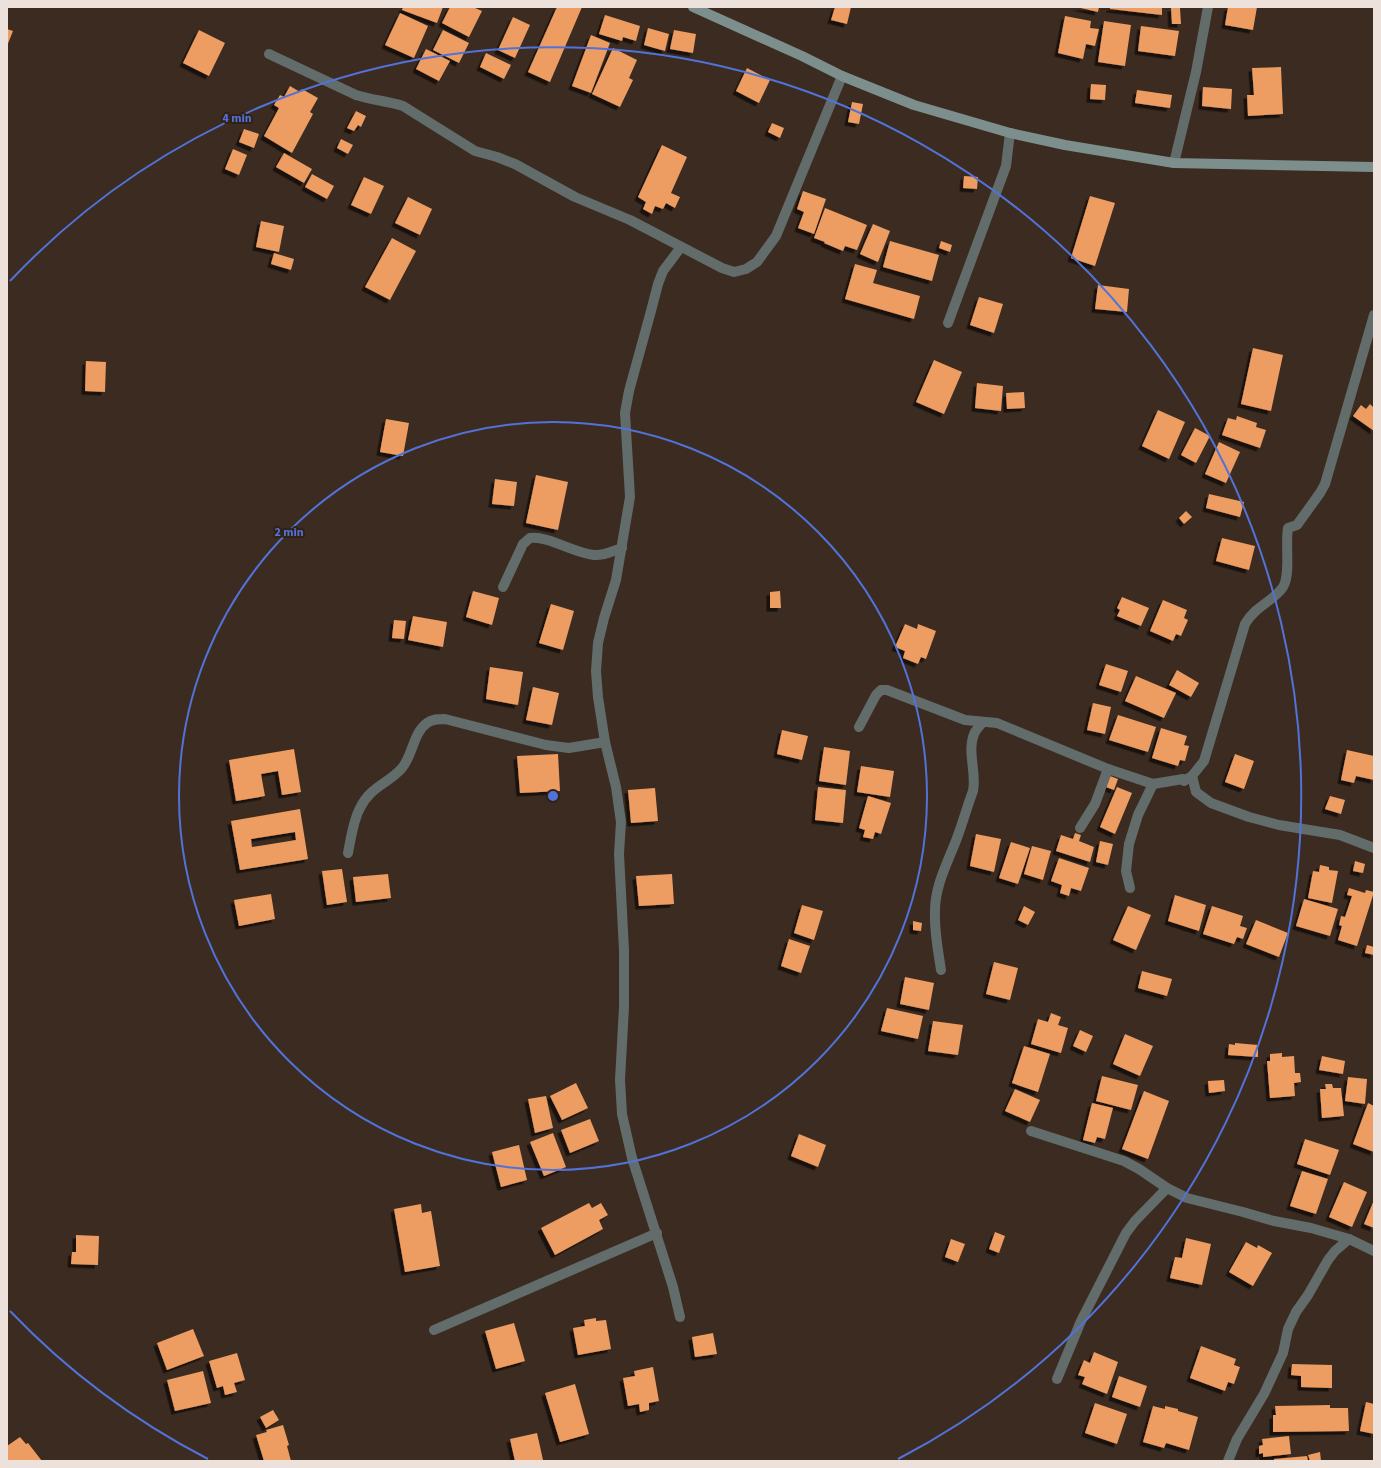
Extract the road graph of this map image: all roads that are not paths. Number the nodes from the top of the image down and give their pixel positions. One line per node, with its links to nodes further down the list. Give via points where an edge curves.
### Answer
1 (693, 7): 4 (main road)
2 (1208, 7): 6 (street, via 1196,72)
3 (270, 54): 8 (street, via 356,95 403,106 475,152 515,164 575,197 630,220)
4 (842, 76): 5 (main road, via 914,105); 8 (street, via 776,236 757,262 746,269 734,272)
5 (1010, 133): 6 (main road, via 1065,145); 10 (street, via 1006,166)
6 (1174, 162): 7 (main road)
7 (1374, 167)
8 (681, 247): 11 (street, via 663,271 658,284 629,391 625,413 630,497)
9 (1374, 315): 17 (street, via 1325,484 1297,525 1288,528 1287,579 1284,586 1256,609 1245,624 1204,761)
10 (948, 323)
11 (622, 548): 12 (street, via 594,555 530,538 524,544); 15 (street, via 616,580 598,643 596,670)
12 (503, 587)
13 (983, 722): 14 (street, via 965,720 887,690 880,690); 16 (street, via 996,723); 23 (street, via 972,741 973,791 937,893 935,931)
14 (860, 727)
15 (604, 742): 21 (street, via 569,748 546,745 444,718 435,719 420,730 402,768 374,789 360,808); 26 (street, via 616,787 621,822 619,854 624,950 620,1080 622,1114 632,1158)
16 (1108, 769): 18 (street); 19 (street, via 1095,804)
17 (1192, 776): 18 (street, via 1184,781 1183,779); 20 (street, via 1196,792 1211,803 1279,825 1340,835)
18 (1153, 784): 22 (street, via 1138,815 1129,844 1126,871)
19 (1080, 828)
20 (1374, 848)
21 (348, 852)
22 (1130, 888)
23 (941, 970)
24 (1031, 1131): 25 (street, via 1124,1161)
25 (1167, 1188): 27 (street, via 1187,1198); 31 (street, via 1135,1221 1119,1245)
26 (657, 1233): 29 (street, via 674,1287); 30 (street)
27 (1349, 1239): 28 (street); 32 (street, via 1328,1260 1296,1312 1288,1329 1283,1353)
28 (1374, 1251)
29 (680, 1317)
30 (434, 1330)
31 (1057, 1379)
32 (1228, 1461)

